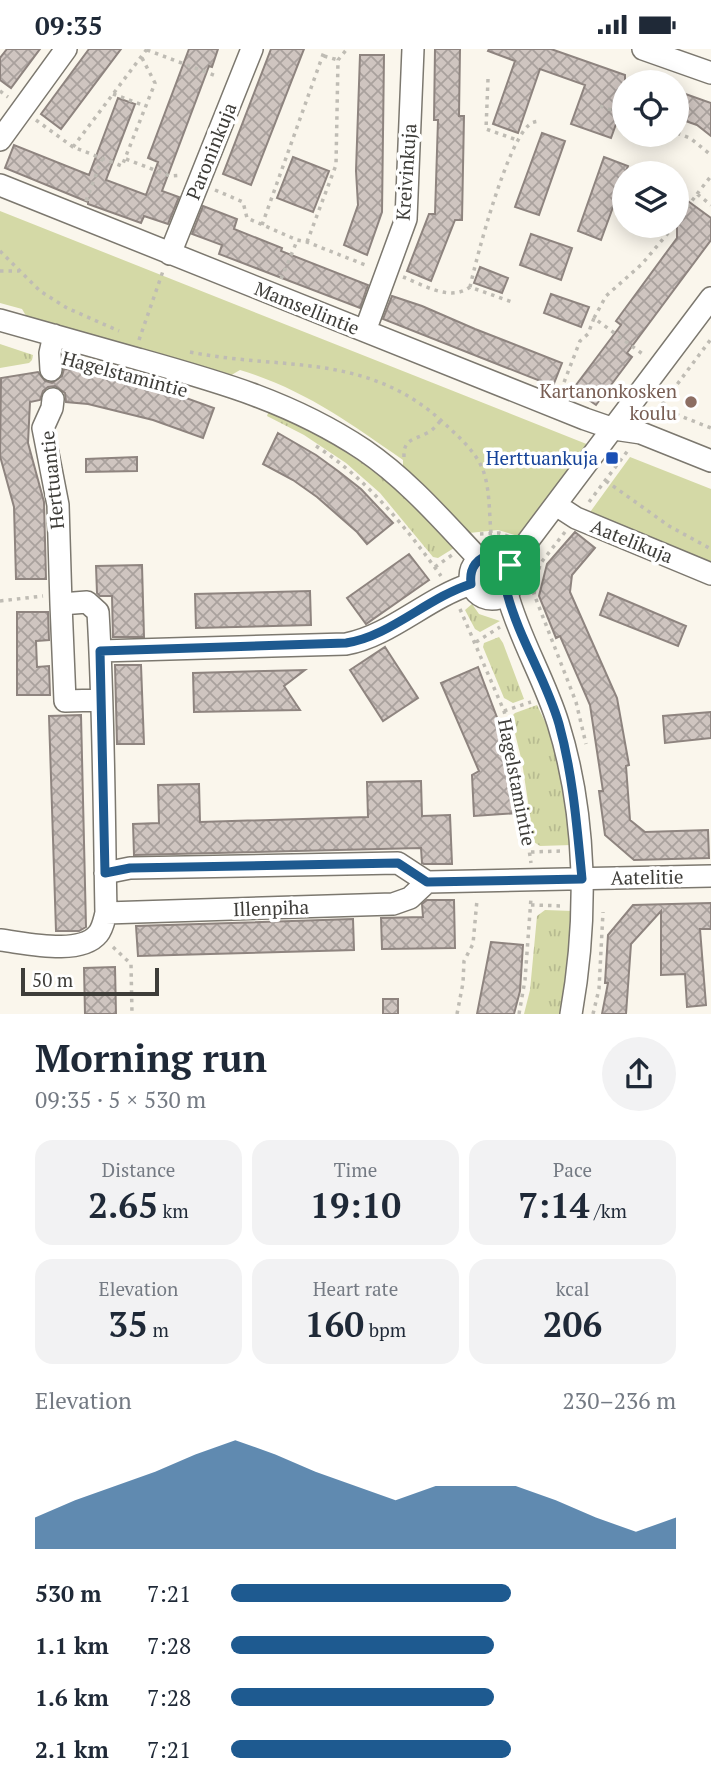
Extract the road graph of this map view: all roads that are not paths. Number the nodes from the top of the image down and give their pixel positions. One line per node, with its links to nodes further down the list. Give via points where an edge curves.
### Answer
1 (66, 49): 6 (street)
2 (252, 49): 8 (street, Paroninkuja)
3 (413, 49): 11 (street, Kreivinkuja, via 406,219)
4 (643, 49): 5 (street)
5 (711, 73)
6 (0, 140)
7 (0, 185): 8 (street, Mamsellintie)
8 (170, 254): 11 (street, Mamsellintie)
9 (711, 299): 15 (street)
10 (0, 320): 12 (street, Hagelstamintie)
11 (365, 331): 15 (street, Mamsellintie)
12 (54, 335): 13 (street); 18 (street, Hagelstamintie, via 214,380 309,418 397,476)
13 (51, 370)
14 (53, 399): 23 (street, Herttuantie, via 43,428 58,505)
15 (614, 429): 16 (street, Mamsellintie, via 641,433); 17 (street)
16 (711, 461)
17 (556, 505): 19 (street); 20 (street, Aatelikuja, via 576,518)
18 (479, 559): 19 (street, via 492,555); 21 (street)
19 (510, 565): 22 (street, via 514,576)
20 (711, 574)
21 (461, 587): 22 (street, via 486,599); 24 (street, via 362,641)
22 (507, 593): 28 (street, via 559,725 574,794)
23 (60, 599): 24 (street, via 87,602 98,612); 25 (street, Herttuantie, via 65,701)
24 (100, 651): 25 (street)
25 (102, 700): 26 (street)
26 (105, 873): 29 (street, via 130,868 398,863); 30 (street)
27 (711, 876): 28 (street, Aatelitie)
28 (582, 879): 29 (street); 32 (street)
29 (427, 882): 30 (street, Illenpiha, via 410,898 393,904)
30 (106, 913): 31 (street, via 102,929 87,944)
31 (0, 940)
32 (571, 1014)

